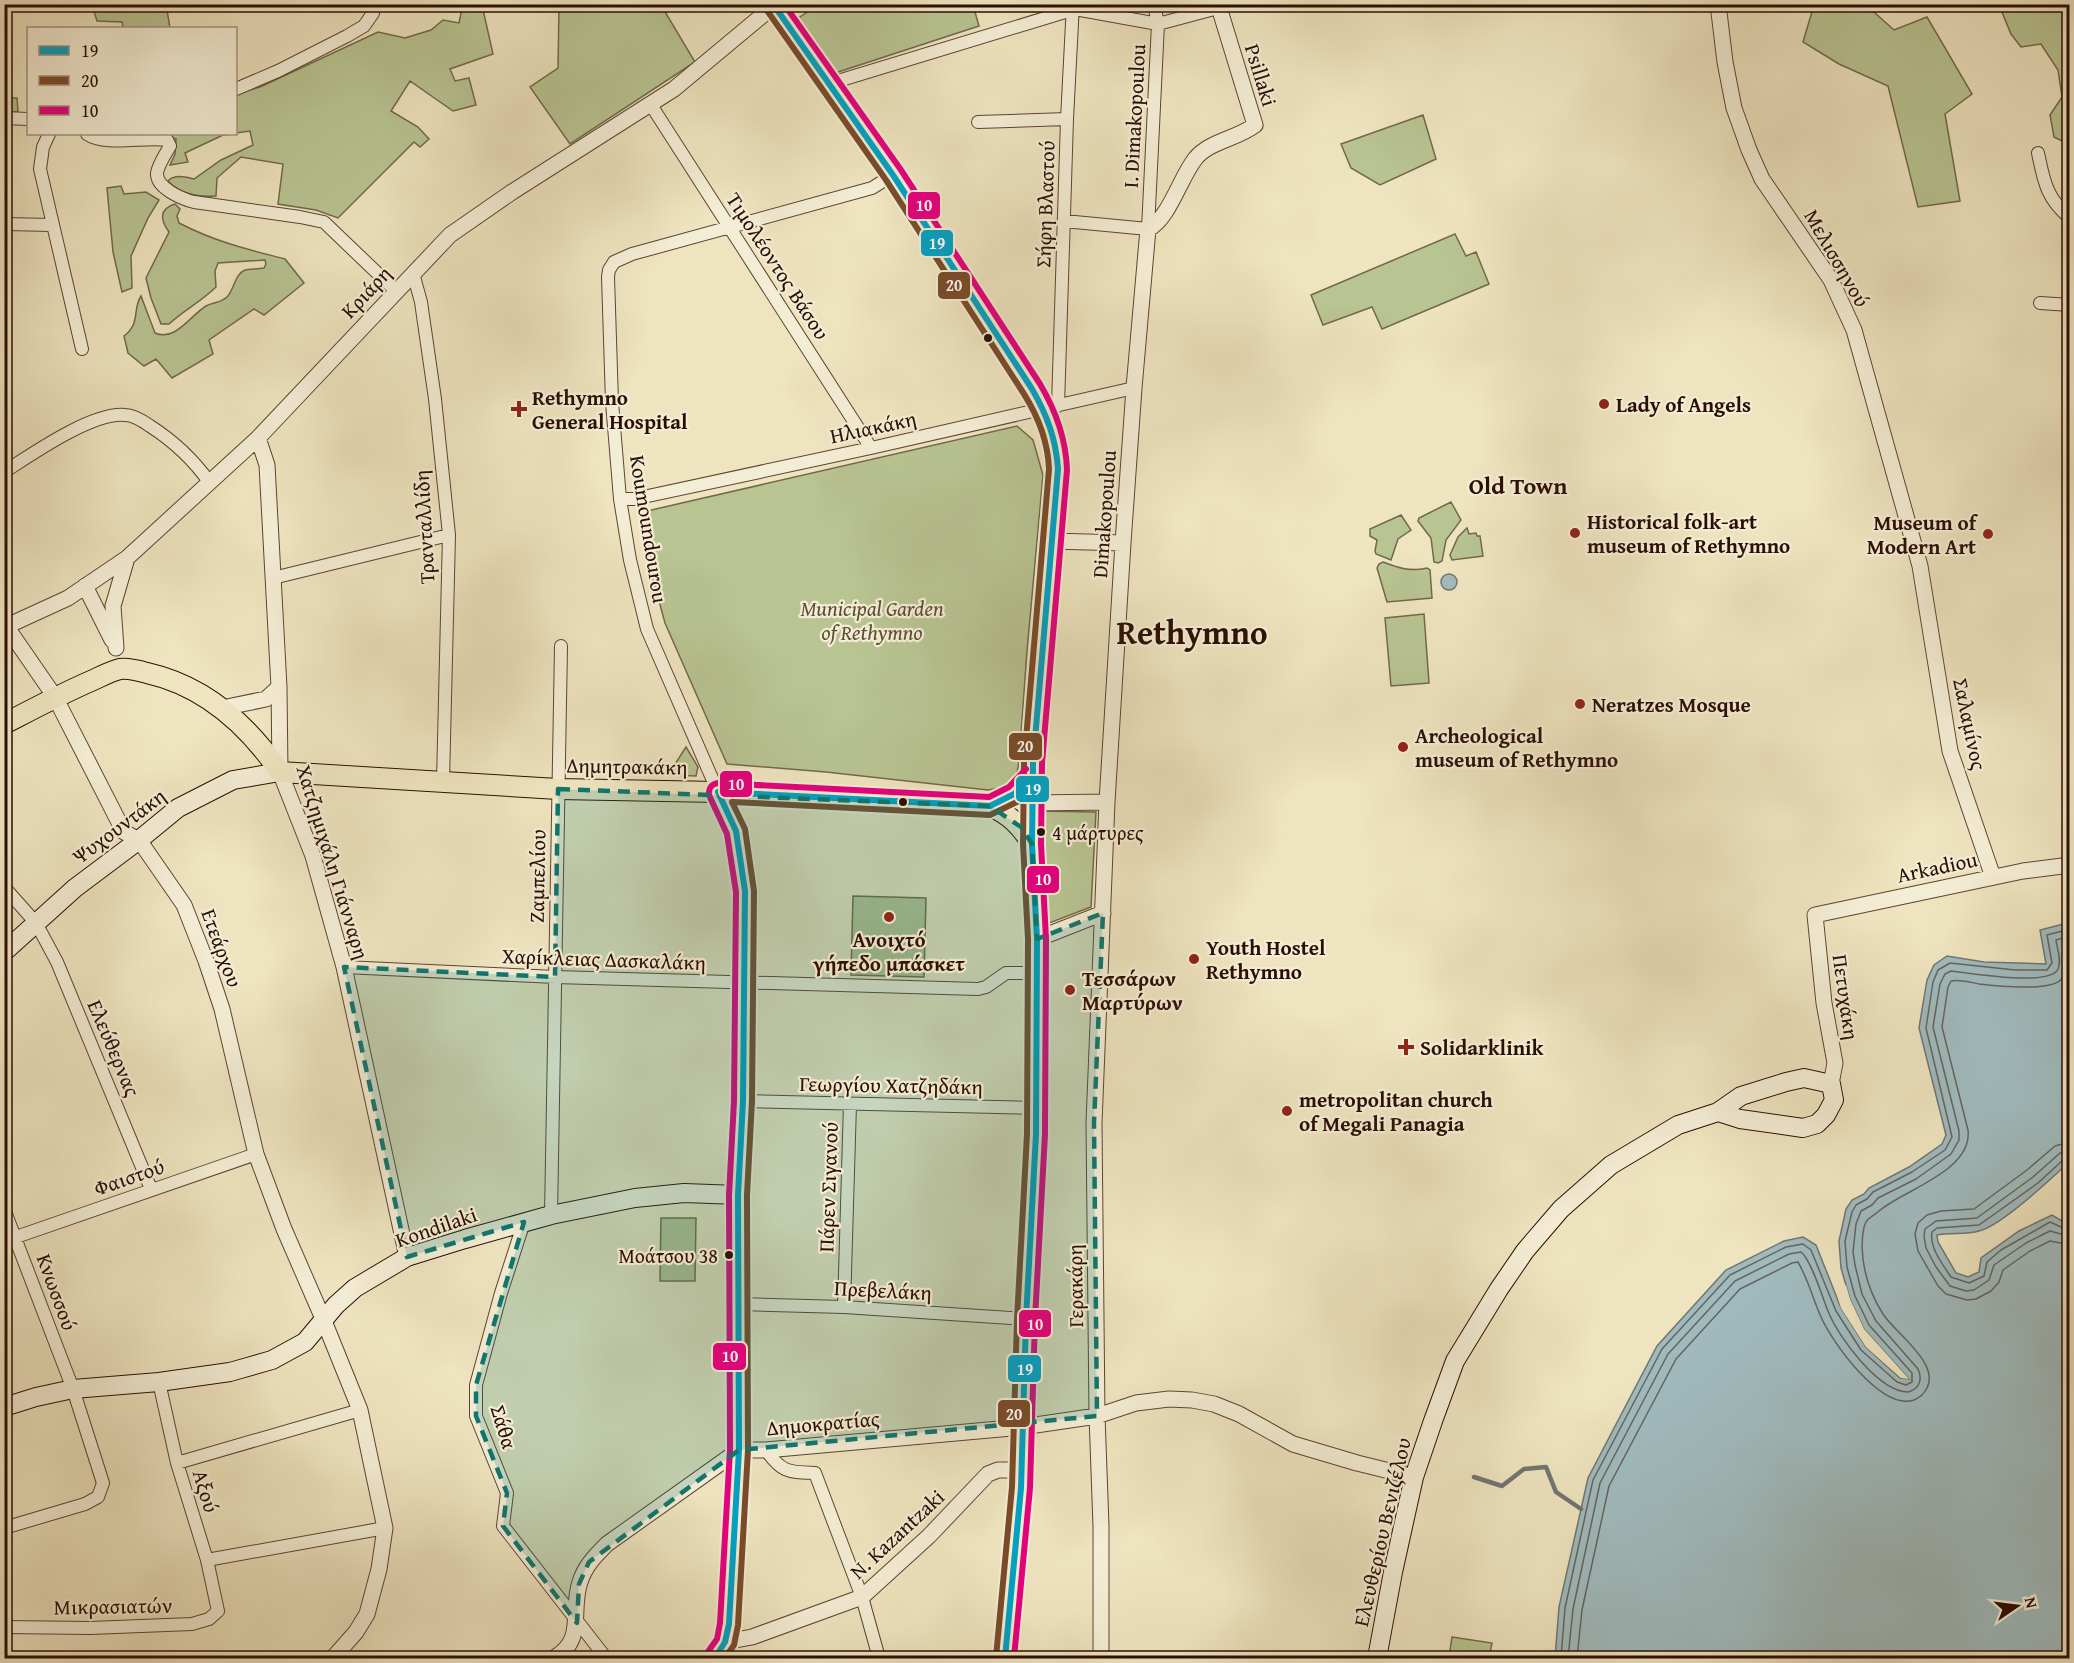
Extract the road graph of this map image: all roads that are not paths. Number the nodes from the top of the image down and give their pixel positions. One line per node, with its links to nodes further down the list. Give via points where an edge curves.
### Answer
1 (372, 4): 9 (street, via 373,13 364,26)
2 (1154, 4): 7 (street, I. Dimakopoulou)
3 (1718, 4): 43 (street, Μελισσηνού, via 1734,108 1753,159 1762,179 1831,280 1854,330)
4 (774, 5): 8 (main road); 10 (street, Κριάρη)
5 (1218, 6): 7 (street); 24 (street, Psillaki, via 1255,124 1196,158 1164,214)
6 (1074, 7): 7 (street); 8 (street); 13 (street, Σήφη Βλαστού)
7 (1158, 24): 24 (street, I. Dimakopoulou)
8 (828, 84): 18 (main road)
9 (237, 89)
10 (651, 105): 23 (street, Τιμολέοντος Βάσου); 25 (street, Κριάρη, via 473,218 442,242)
11 (4, 118): 12 (street)
12 (27, 119)
13 (1067, 119): 14 (street); 20 (street, Σήφη Βλαστού)
14 (978, 122)
15 (48, 135): 22 (street, via 42,147 40,169)
16 (88, 135): 26 (street, via 114,140 167,140 170,146 157,172 165,188 194,202 324,222)
17 (2038, 153): 19 (street, via 2046,191)
18 (892, 175): 23 (street, via 872,188); 31 (main road, via 1017,364)
19 (2070, 218)
20 (1064, 221): 24 (street); 31 (street, Σήφη Βλαστού)
21 (4, 224): 22 (street)
22 (53, 225): 29 (street)
23 (730, 226): 33 (street, Τιμολέοντος Βάσου); 36 (street, Koumoundourou, via 616,260 609,270 612,402)
24 (1148, 229): 30 (street, Dimakopoulou)
25 (413, 273): 26 (street, Κριάρη); 37 (street, Τρανταλλίδη, via 435,399)
26 (396, 291): 32 (street, Κριάρη)
27 (2040, 303): 28 (street)
28 (2070, 306)
29 (82, 349)
30 (1134, 388): 31 (street, Ηλιακάκη); 39 (street, Dimakopoulou)
31 (1051, 408): 33 (street, Ηλιακάκη); 38 (main road, via 1058,459)
32 (258, 438): 35 (street, Κριάρη); 41 (street, Χατζημιχάλη Γιάνναρη, via 267,465)
33 (871, 448): 36 (street, Ηλιακάκη, via 634,499)
34 (4, 472): 35 (street, via 81,427 124,415 144,422 178,446)
35 (210, 483): 40 (street, Κριάρη)
36 (620, 498): 56 (street, Koumoundourou, via 646,629)
37 (448, 535): 41 (street); 54 (street, Τρανταλλίδη)
38 (1051, 541): 39 (street); 53 (main road)
39 (1123, 543): 57 (street, Dimakopoulou)
40 (127, 558): 42 (street, Κριάρη); 46 (street, via 113,606)
41 (273, 578): 48 (street, Χατζημιχάλη Γιάνναρη)
42 (85, 586): 44 (street, Κριάρη, via 68,598); 46 (street)
43 (1928, 610): 63 (street, Σαλαμίνος, via 1950,751)
44 (6, 625): 49 (street, Ετεάρχου)
45 (561, 645): 55 (street, Ζαμπελίου)
46 (116, 648): 47 (street)
47 (121, 669): 49 (main road); 50 (main road, via 174,681)
48 (279, 687): 50 (street, via 266,699); 52 (street, Χατζημιχάλη Γιάνναρη)
49 (55, 697): 51 (main road); 60 (street, Ετεάρχου, via 124,832)
50 (222, 708): 52 (main road, via 251,734)
51 (4, 724)
52 (280, 772): 54 (main road, Δημητρακάκη); 60 (main road, Ψυχουντάκη, via 233,780 178,808); 70 (street, Χατζημιχάλη Γιάνναρη, via 313,856)
53 (1033, 775): 58 (main road); 59 (main road, Δημητρακάκη, via 1022,789)
54 (443, 781): 55 (main road, Δημητρακάκη)
55 (558, 789): 56 (main road, Δημητρακάκη); 72 (street, Ζαμπελίου)
56 (718, 792): 59 (main road, Δημητρακάκη); 73 (main road, via 736,831 745,891)
57 (1107, 802): 58 (street); 65 (street)
58 (1032, 803): 61 (main road)
59 (990, 806): 61 (main road, via 1014,820)
60 (139, 840): 67 (main road, Ψυχουντάκη); 79 (street, Ετεάρχου, via 184,905 206,961 222,1010)
61 (1032, 844): 68 (main road)
62 (2070, 866): 63 (street, Arkadiou)
63 (1993, 877): 66 (street, Arkadiou)
64 (4, 887): 67 (street, Ελεύθερνας)
65 (1103, 913): 68 (street); 95 (street, Γερακάρη, via 1094,1123)
66 (1815, 915): 74 (street, Πετυχάκη, via 1835,1063)
67 (36, 923): 69 (main road, Ψυχουντάκη); 80 (street, Ελεύθερνας, via 57,962)
68 (1038, 939): 71 (main road)
69 (4, 952)
70 (344, 967): 72 (street, Χαρίκλειας Δασκαλάκη); 86 (street, Χατζημιχάλη Γιάνναρη)
71 (1037, 973): 73 (street, Χαρίκλειας Δασκαλάκη, via 1006,973 978,989); 77 (main road)
72 (555, 977): 73 (street, Χαρίκλειας Δασκαλάκη); 83 (street, Ζαμπελίου)
73 (744, 983): 75 (main road)
74 (1831, 1084): 78 (main road, Ελευθερίου Βενιζέλου, via 1795,1080 1740,1096); 78 (main road, via 1833,1100 1826,1115 1817,1124 1803,1128)
75 (743, 1101): 76 (street, Γεωργίου Χατζηδάκη); 81 (main road)
76 (850, 1104): 77 (street, Γεωργίου Χατζηδάκη); 88 (street, Πάρεν Σιγανού)
77 (1037, 1108): 89 (main road)
78 (1718, 1112): 101 (main road, Ελευθερίου Βενιζέλου, via 1678,1125 1611,1165 1561,1209 1533,1242 1455,1361)
79 (256, 1154): 80 (street, Φαιστού); 90 (street, Ετεάρχου)
80 (151, 1189): 85 (street, Φαιστού)
81 (738, 1195): 83 (main road, Kondilaki, via 684,1193 635,1198); 87 (main road)
82 (4, 1209): 85 (street, Κνωσσού)
83 (551, 1215): 84 (main road, Kondilaki)
84 (524, 1222): 86 (main road, Kondilaki); 107 (street, Σάθα, via 476,1385 476,1416 507,1493 503,1526)
85 (16, 1237): 92 (street, Κνωσσού)
86 (407, 1257): 90 (main road, Kondilaki, via 355,1288)
87 (739, 1304): 88 (street, Πρεβελάκη); 97 (main road)
88 (844, 1307): 89 (street, Πρεβελάκη)
89 (1026, 1319): 96 (main road)
90 (324, 1321): 91 (main road, Kondilaki, via 305,1342 272,1360 230,1372); 94 (street, Ετεάρχου)
91 (159, 1382): 92 (main road, Kondilaki); 99 (street, Αξού)
92 (73, 1389): 93 (main road, Kondilaki); 102 (street, Κνωσσού, via 103,1483 98,1497)
93 (4, 1407)
94 (360, 1410): 99 (street); 103 (street, Ετεάρχου)
95 (1097, 1416): 96 (street, Δημοκρατίας); 101 (street, Δημοκρατίας, via 1136,1403 1168,1399 1214,1404 1293,1444); 115 (street, Γερακάρη)
96 (1022, 1426): 98 (street, Δημοκρατίας); 100 (main road)
97 (739, 1450): 98 (street, Δημοκρατίας); 107 (street, Δημοκρατίας, via 607,1544 589,1562 579,1584); 109 (main road, via 729,1624)
98 (766, 1450): 105 (street, via 783,1470 815,1473)
99 (177, 1463): 104 (street, Αξού)
100 (1021, 1470): 105 (street, N. Kazantzaki, via 988,1474 929,1536); 114 (main road)
101 (1414, 1477): 116 (main road, Ελευθερίου Βενιζέλου)
102 (4, 1528)
103 (385, 1528): 104 (street); 110 (street, via 367,1614)
104 (207, 1560): 106 (street, Αξού)
105 (862, 1597): 109 (street, N. Kazantzaki); 113 (street)
106 (218, 1611): 108 (street, Μικρασιατών, via 209,1619 192,1624)
107 (577, 1623): 111 (street, Δημοκρατίας, via 572,1642); 112 (street, Σάθα)
108 (4, 1627)
109 (720, 1650)
110 (333, 1659)
111 (554, 1659)
112 (606, 1659)
113 (879, 1659)
114 (1005, 1659)
115 (1101, 1659)
116 (1377, 1659)

